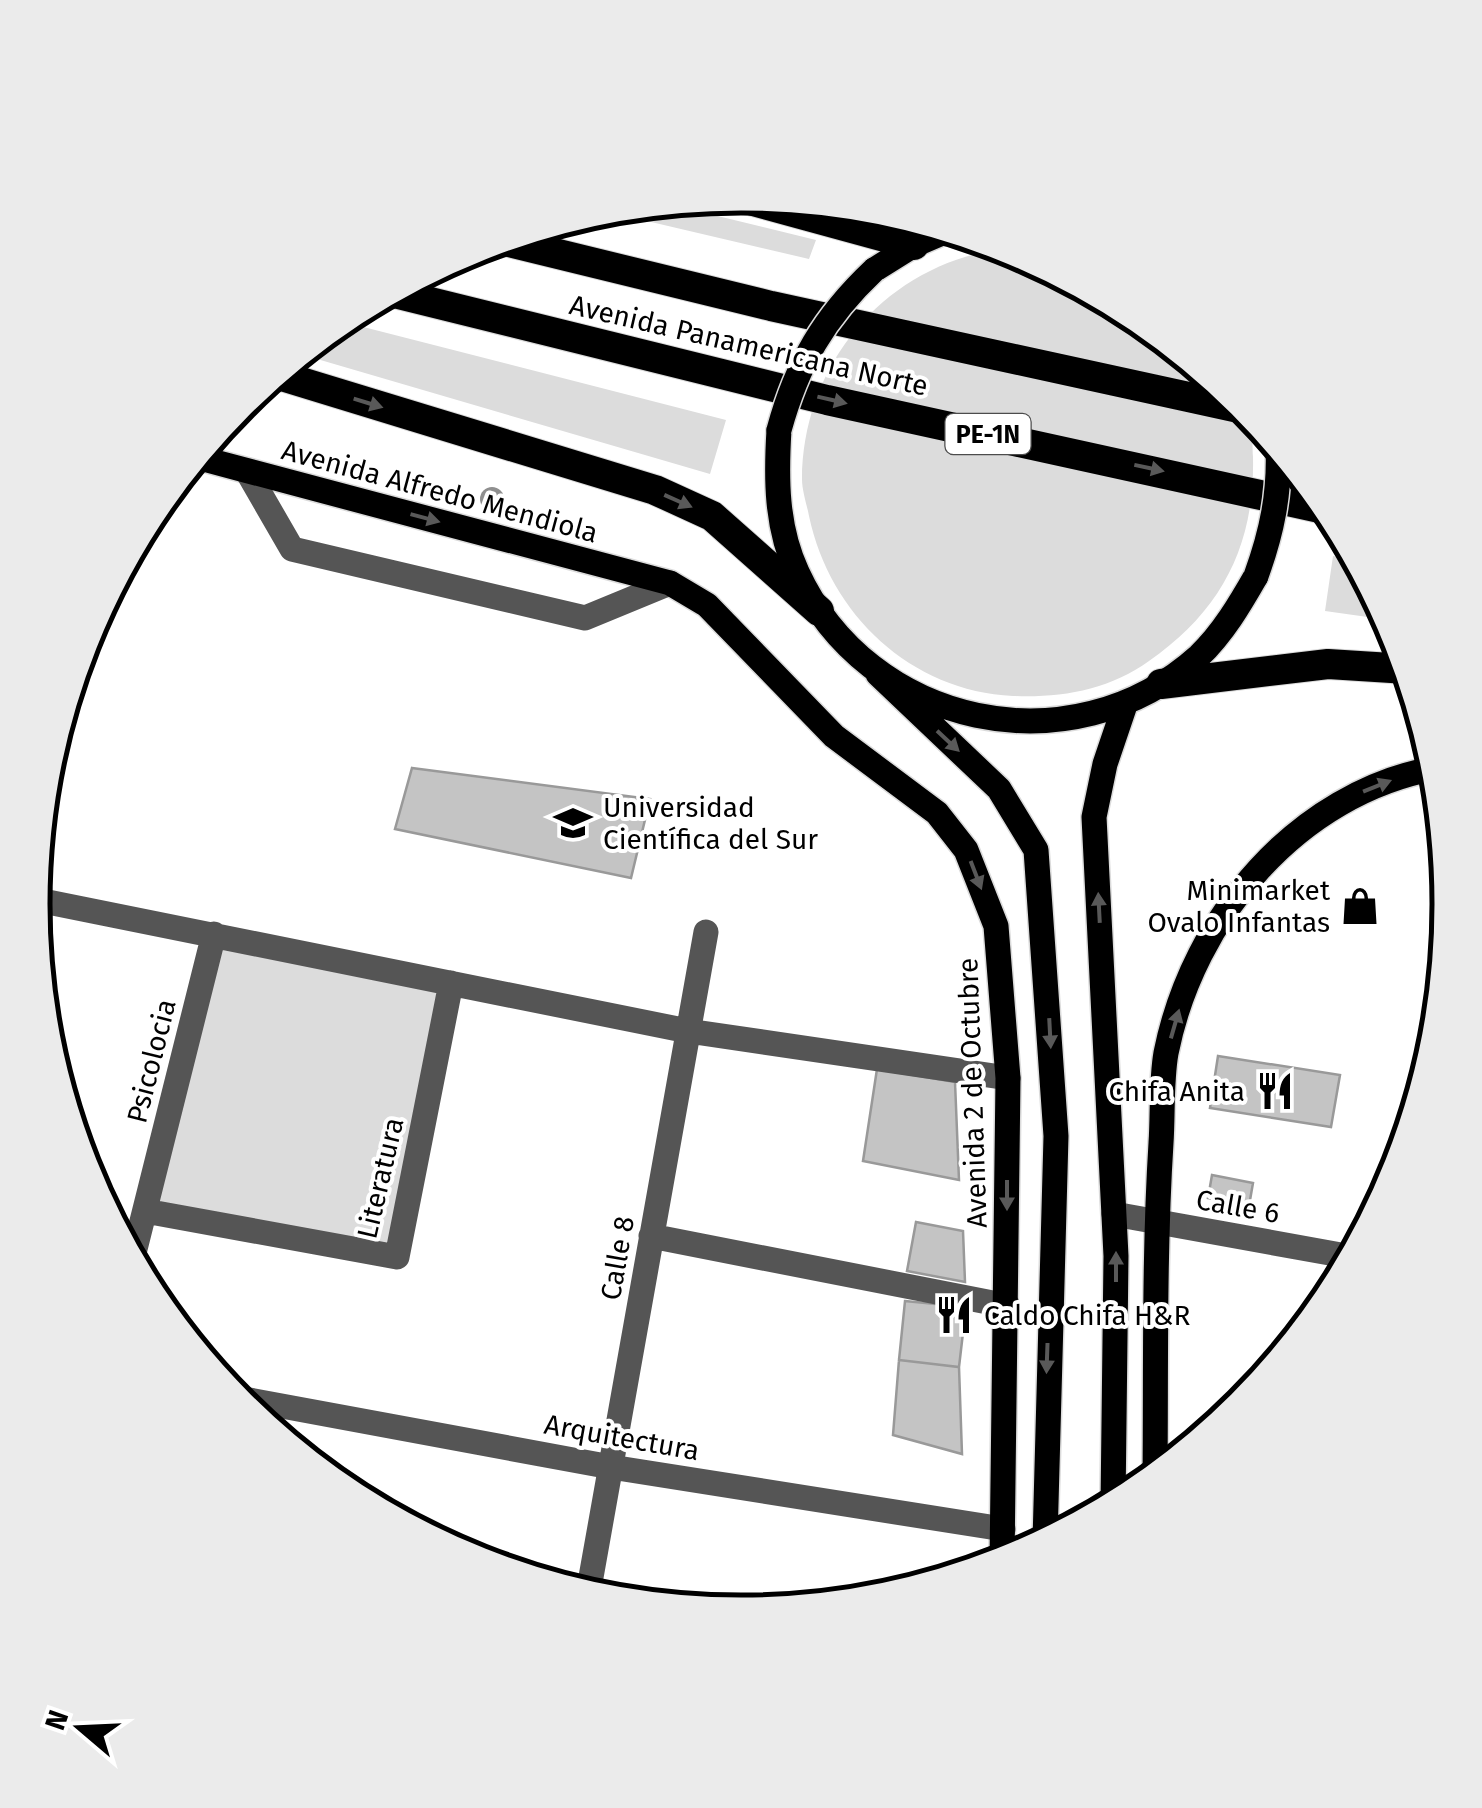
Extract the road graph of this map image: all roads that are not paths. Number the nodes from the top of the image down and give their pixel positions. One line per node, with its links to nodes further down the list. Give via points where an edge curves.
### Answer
1 (811, 217): 3 (highway)
2 (927, 239): 3 (main road)
3 (914, 245): 13 (main road, bridge, via 840,302 791,384 776,477 796,570)
4 (529, 247): 7 (highway, Avenida Panamericana Norte)
5 (411, 297): 11 (highway, Avenida Panamericana Norte / PE-1N, one-way to 11, via 827,400)
6 (291, 379): 13 (highway, one-way to 13, via 655,490 712,516)
7 (1218, 403)
8 (211, 461): 9 (main road, Avenida Alfredo Mendiola)
9 (246, 471): 12 (main road, Avenida Alfredo Mendiola, one-way to 12); 12 (street, via 292,548 585,618)
10 (1279, 471): 16 (main road, bridge, via 1273,530 1256,576 1200,655)
11 (1305, 504)
12 (670, 583): 24 (main road, Avenida 2 de Octubre, one-way to 24, via 708,605 834,736 937,813 966,850 996,926)
13 (818, 612): 15 (main road)
14 (1390, 668): 16 (highway, via 1328,664)
15 (878, 674): 17 (main road, via 916,697 1000,722 1089,716); 25 (main road, one-way to 25, via 999,789 1036,850)
16 (1161, 684): 17 (main road)
17 (1126, 702): 28 (main road, one-way to 17, via 1094,818)
18 (1419, 771): 29 (main road, one-way to 18, via 1166,1054 1187,981 1224,909 1332,805)
19 (50, 903): 21 (street)
20 (706, 932): 23 (street, Calle 8)
21 (214, 934): 22 (street); 27 (street, Psicolocia)
22 (451, 984): 23 (street); 27 (street, Literatura, via 397,1257)
23 (688, 1031): 24 (street); 30 (street, Calle 8)
24 (1008, 1078): 26 (main road, Avenida 2 de Octubre)
25 (1054, 1114): 26 (main road); 38 (main road, one-way to 38)
26 (1008, 1118): 33 (main road, Avenida 2 de Octubre, one-way to 33)
27 (145, 1211): 31 (street, Psicolocia)
28 (1114, 1214): 29 (street, Calle 6); 37 (main road, one-way to 28)
29 (1157, 1222): 32 (street, Calle 6); 35 (main road)
30 (652, 1236): 33 (street); 36 (street, Calle 8)
31 (137, 1240)
32 (1336, 1254)
33 (1008, 1306): 39 (main road, Avenida 2 de Octubre)
34 (262, 1402): 36 (street, Arquitectura)
35 (1155, 1457)
36 (611, 1467): 39 (street, Arquitectura); 41 (street, Calle 8)
37 (1113, 1486)
38 (1045, 1525)
39 (1003, 1529): 40 (main road, Avenida 2 de Octubre)
40 (1003, 1543)
41 (591, 1578)

